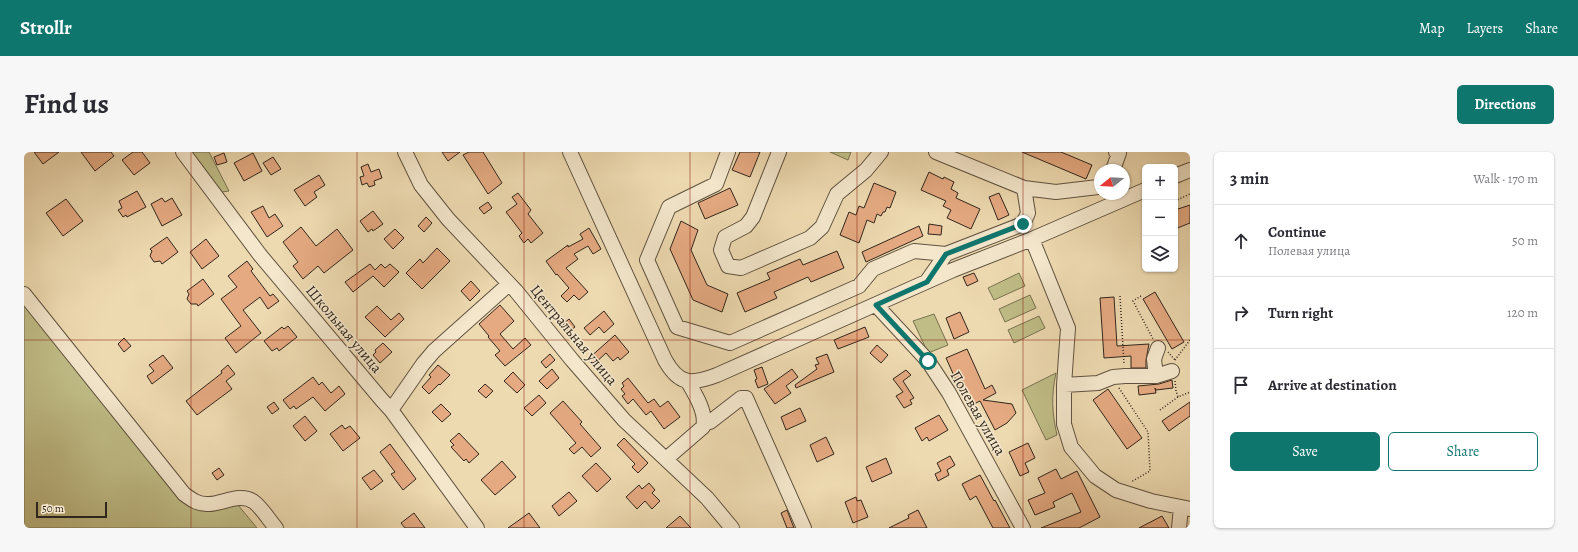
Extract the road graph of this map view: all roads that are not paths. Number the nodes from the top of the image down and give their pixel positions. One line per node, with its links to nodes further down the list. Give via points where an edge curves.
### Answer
1 (183, 152): 26 (street, Школьная улица, via 260,255)
2 (405, 152): 18 (street, Центральная улица, via 432,201)
3 (570, 152): 24 (street, via 665,360 680,379)
4 (728, 152): 16 (street, via 716,184 669,207 647,260 677,328 730,343 859,286 873,269 914,251)
5 (779, 152): 6 (street, via 753,217 746,226 725,237 721,250 728,266 741,268 810,238 822,227 837,194 866,170)
6 (881, 152)
7 (936, 152): 13 (street)
8 (1116, 152): 9 (street, via 1119,153)
9 (1115, 164)
10 (1190, 170): 11 (street)
11 (1178, 175)
12 (1094, 187): 13 (street, via 1056,192)
13 (1024, 188): 16 (street, via 1028,212 1023,224)
14 (1142, 191): 15 (street)
15 (1032, 239): 17 (street); 25 (street, via 1068,328)
16 (946, 254): 17 (street)
17 (927, 282): 20 (street)
18 (509, 284): 26 (street, via 434,351); 28 (street, Центральная улица, via 619,414)
19 (24, 294): 30 (street, via 184,494 196,502 210,505 227,500 247,499 254,502)
20 (876, 305): 24 (street, via 717,375); 34 (street, Полевая улица, via 928,361 949,393)
21 (1158, 348): 23 (street, via 1154,359)
22 (1173, 366): 23 (street)
23 (1156, 376): 25 (street, via 1119,377 1098,383)
24 (688, 382): 27 (street)
25 (1064, 385): 29 (street, via 1064,424 1071,447 1095,476 1116,490)
26 (391, 410): 31 (street, Школьная улица)
27 (705, 421): 28 (street, via 703,427); 33 (street, via 710,422 740,398 746,398)
28 (666, 459): 32 (street, Центральная улица, via 707,498)
29 (1185, 508): 35 (street)
30 (276, 528)
31 (477, 528)
32 (732, 528)
33 (804, 528)
34 (1023, 528)
35 (1179, 528)

